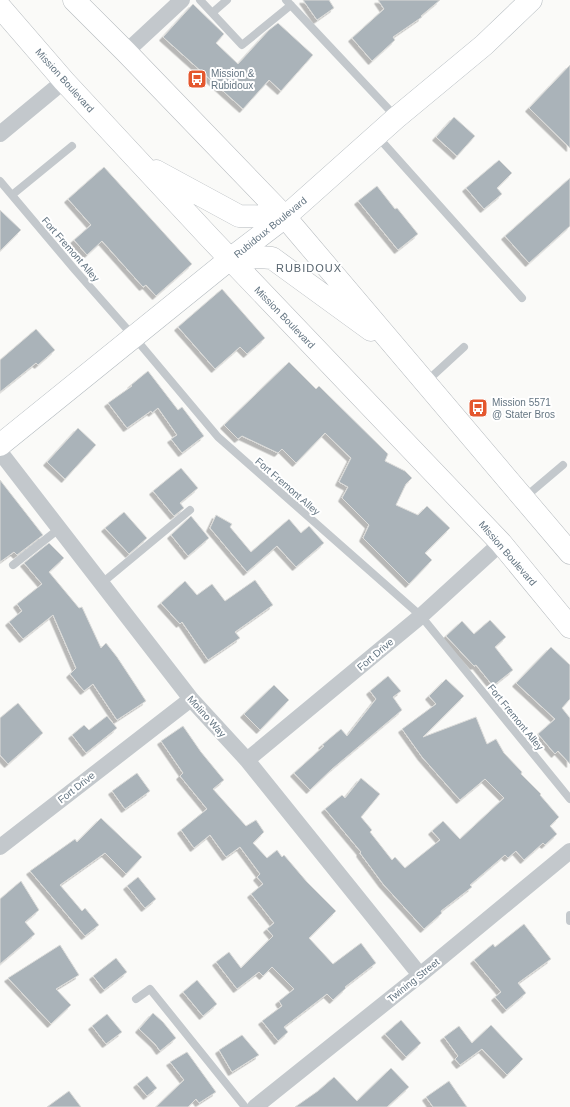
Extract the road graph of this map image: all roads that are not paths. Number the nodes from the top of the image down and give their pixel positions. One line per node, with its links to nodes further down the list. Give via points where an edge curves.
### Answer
1 (74, 0): 9 (main road)
2 (182, 0): 9 (street)
3 (200, 0): 8 (lane)
4 (227, 0): 8 (lane)
5 (531, 0): 11 (main road, Rubidoux Boulevard, via 484,45)
6 (288, 3): 8 (lane, via 242,45); 11 (lane)
7 (0, 7): 10 (main road, Mission Boulevard)
8 (212, 13)
9 (126, 52): 18 (main road)
10 (64, 81): 12 (street); 15 (main road, Mission Boulevard)
11 (396, 118): 13 (main road, Rubidoux Boulevard)
12 (0, 134)
13 (377, 135): 18 (main road, Rubidoux Boulevard); 20 (lane)
14 (72, 146): 17 (lane)
15 (140, 163): 18 (main road, via 239,216); 19 (main road, Mission Boulevard)
16 (0, 181): 17 (lane, Fort Fremont Alley)
17 (12, 196): 21 (lane, Fort Fremont Alley)
18 (285, 217): 19 (main road, Rubidoux Boulevard); 22 (main road)
19 (230, 259): 21 (main road, Rubidoux Boulevard); 22 (main road, via 272,258); 31 (main road, Mission Boulevard)
20 (522, 298)
21 (134, 337): 25 (main road, Rubidoux Boulevard); 35 (lane, Fort Fremont Alley, via 218,437)
22 (395, 347): 24 (main road)
23 (464, 347): 24 (lane)
24 (426, 382): 28 (main road)
25 (0, 445)
26 (0, 452): 30 (street, Molino Way)
27 (563, 465): 28 (lane)
28 (524, 499): 32 (main road)
29 (190, 510): 34 (lane)
30 (60, 528): 33 (lane); 34 (street, Molino Way)
31 (501, 543): 35 (street, Fort Drive); 36 (main road, Mission Boulevard)
32 (570, 553)
33 (14, 565)
34 (102, 583): 37 (street, Molino Way)
35 (421, 616): 38 (street, Fort Drive); 39 (lane, Fort Fremont Alley)
36 (570, 627)
37 (190, 699): 38 (street, Molino Way); 40 (street, Fort Drive)
38 (247, 760): 44 (street, Molino Way)
39 (570, 799)
40 (0, 847)
41 (570, 850): 44 (street, Twining Street)
42 (570, 915): 43 (lane)
43 (570, 921)
44 (420, 974): 47 (street, Twining Street)
45 (136, 998): 46 (lane, via 150,989)
46 (245, 1107)
47 (255, 1107)

